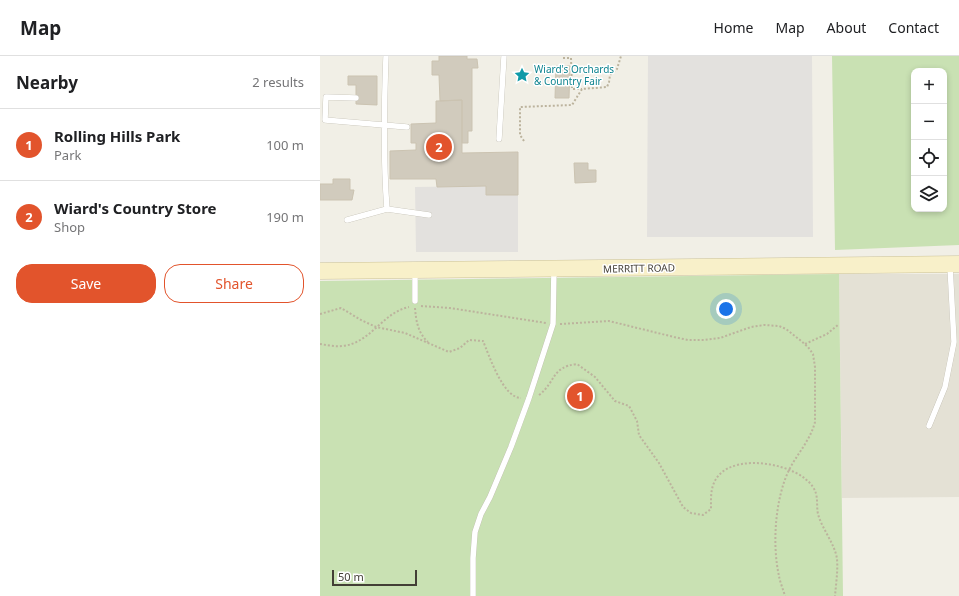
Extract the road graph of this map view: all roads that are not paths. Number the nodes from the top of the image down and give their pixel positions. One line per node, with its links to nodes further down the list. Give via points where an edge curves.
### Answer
1 (386, 56): 4 (lane)
2 (504, 56): 6 (lane)
3 (356, 98): 4 (lane, via 326,97 325,120)
4 (385, 126): 5 (lane); 7 (lane)
5 (407, 127)
6 (499, 139)
7 (387, 209): 8 (lane); 9 (lane)
8 (429, 215)
9 (347, 220)
10 (954, 264): 11 (street, MERRITT ROAD); 15 (lane, via 954,342 945,387)
11 (554, 269): 12 (street, MERRITT ROAD); 16 (lane, via 553,324 511,447 475,532)
12 (415, 270): 13 (street, MERRITT ROAD); 14 (lane)
13 (320, 271)
14 (414, 303)
15 (928, 426)
16 (474, 596)

